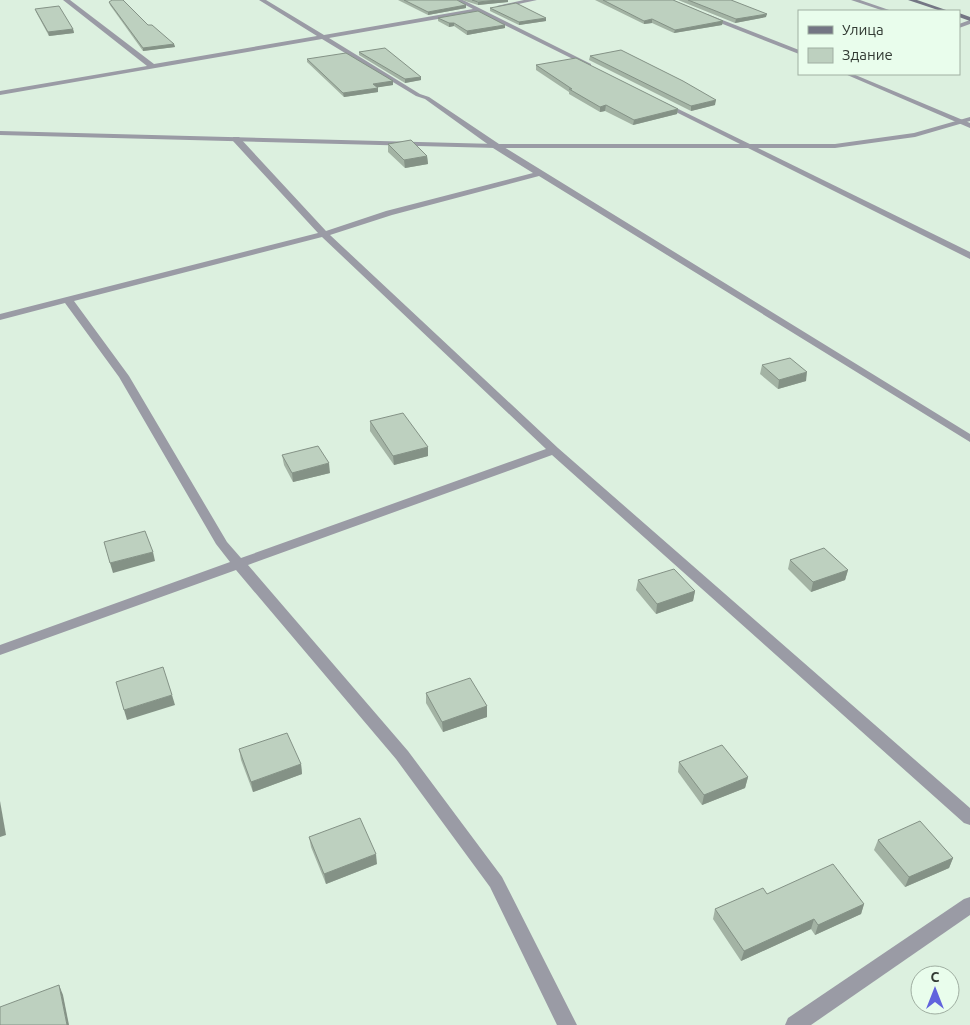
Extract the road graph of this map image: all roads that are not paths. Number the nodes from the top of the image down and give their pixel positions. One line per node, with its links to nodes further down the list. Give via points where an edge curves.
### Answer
1 (66, 0): 13 (street)
2 (262, 0): 11 (street)
3 (459, 0): 7 (street)
4 (534, 0): 7 (street)
5 (854, 0): 8 (street)
6 (911, 0): 9 (street)
7 (480, 10): 11 (street); 14 (street)
8 (886, 10)
9 (943, 10)
10 (704, 14): 12 (street)
11 (322, 37): 13 (street); 23 (street, via 427,98)
12 (798, 52)
13 (152, 66): 16 (street)
14 (592, 67)
15 (850, 75): 19 (street)
16 (0, 93)
17 (653, 98): 24 (street)
18 (970, 119): 19 (street)
19 (960, 122): 20 (street); 24 (street, via 915,134 835,146)
20 (970, 126)
21 (0, 133): 22 (street)
22 (236, 139): 23 (street); 26 (street)
23 (496, 146): 24 (street); 25 (street)
24 (748, 146): 27 (street)
25 (541, 173): 26 (street, via 389,213); 30 (street)
26 (324, 234): 28 (street); 31 (street)
27 (970, 256)
28 (68, 300): 29 (street); 32 (street, via 124,376 222,544)
29 (0, 317)
30 (970, 439)
31 (554, 450): 32 (street); 34 (street)
32 (238, 564): 33 (street); 36 (street, via 402,755 496,882)
33 (0, 650)
34 (970, 818)
35 (970, 905): 37 (street)
36 (567, 1025)
37 (795, 1025)

